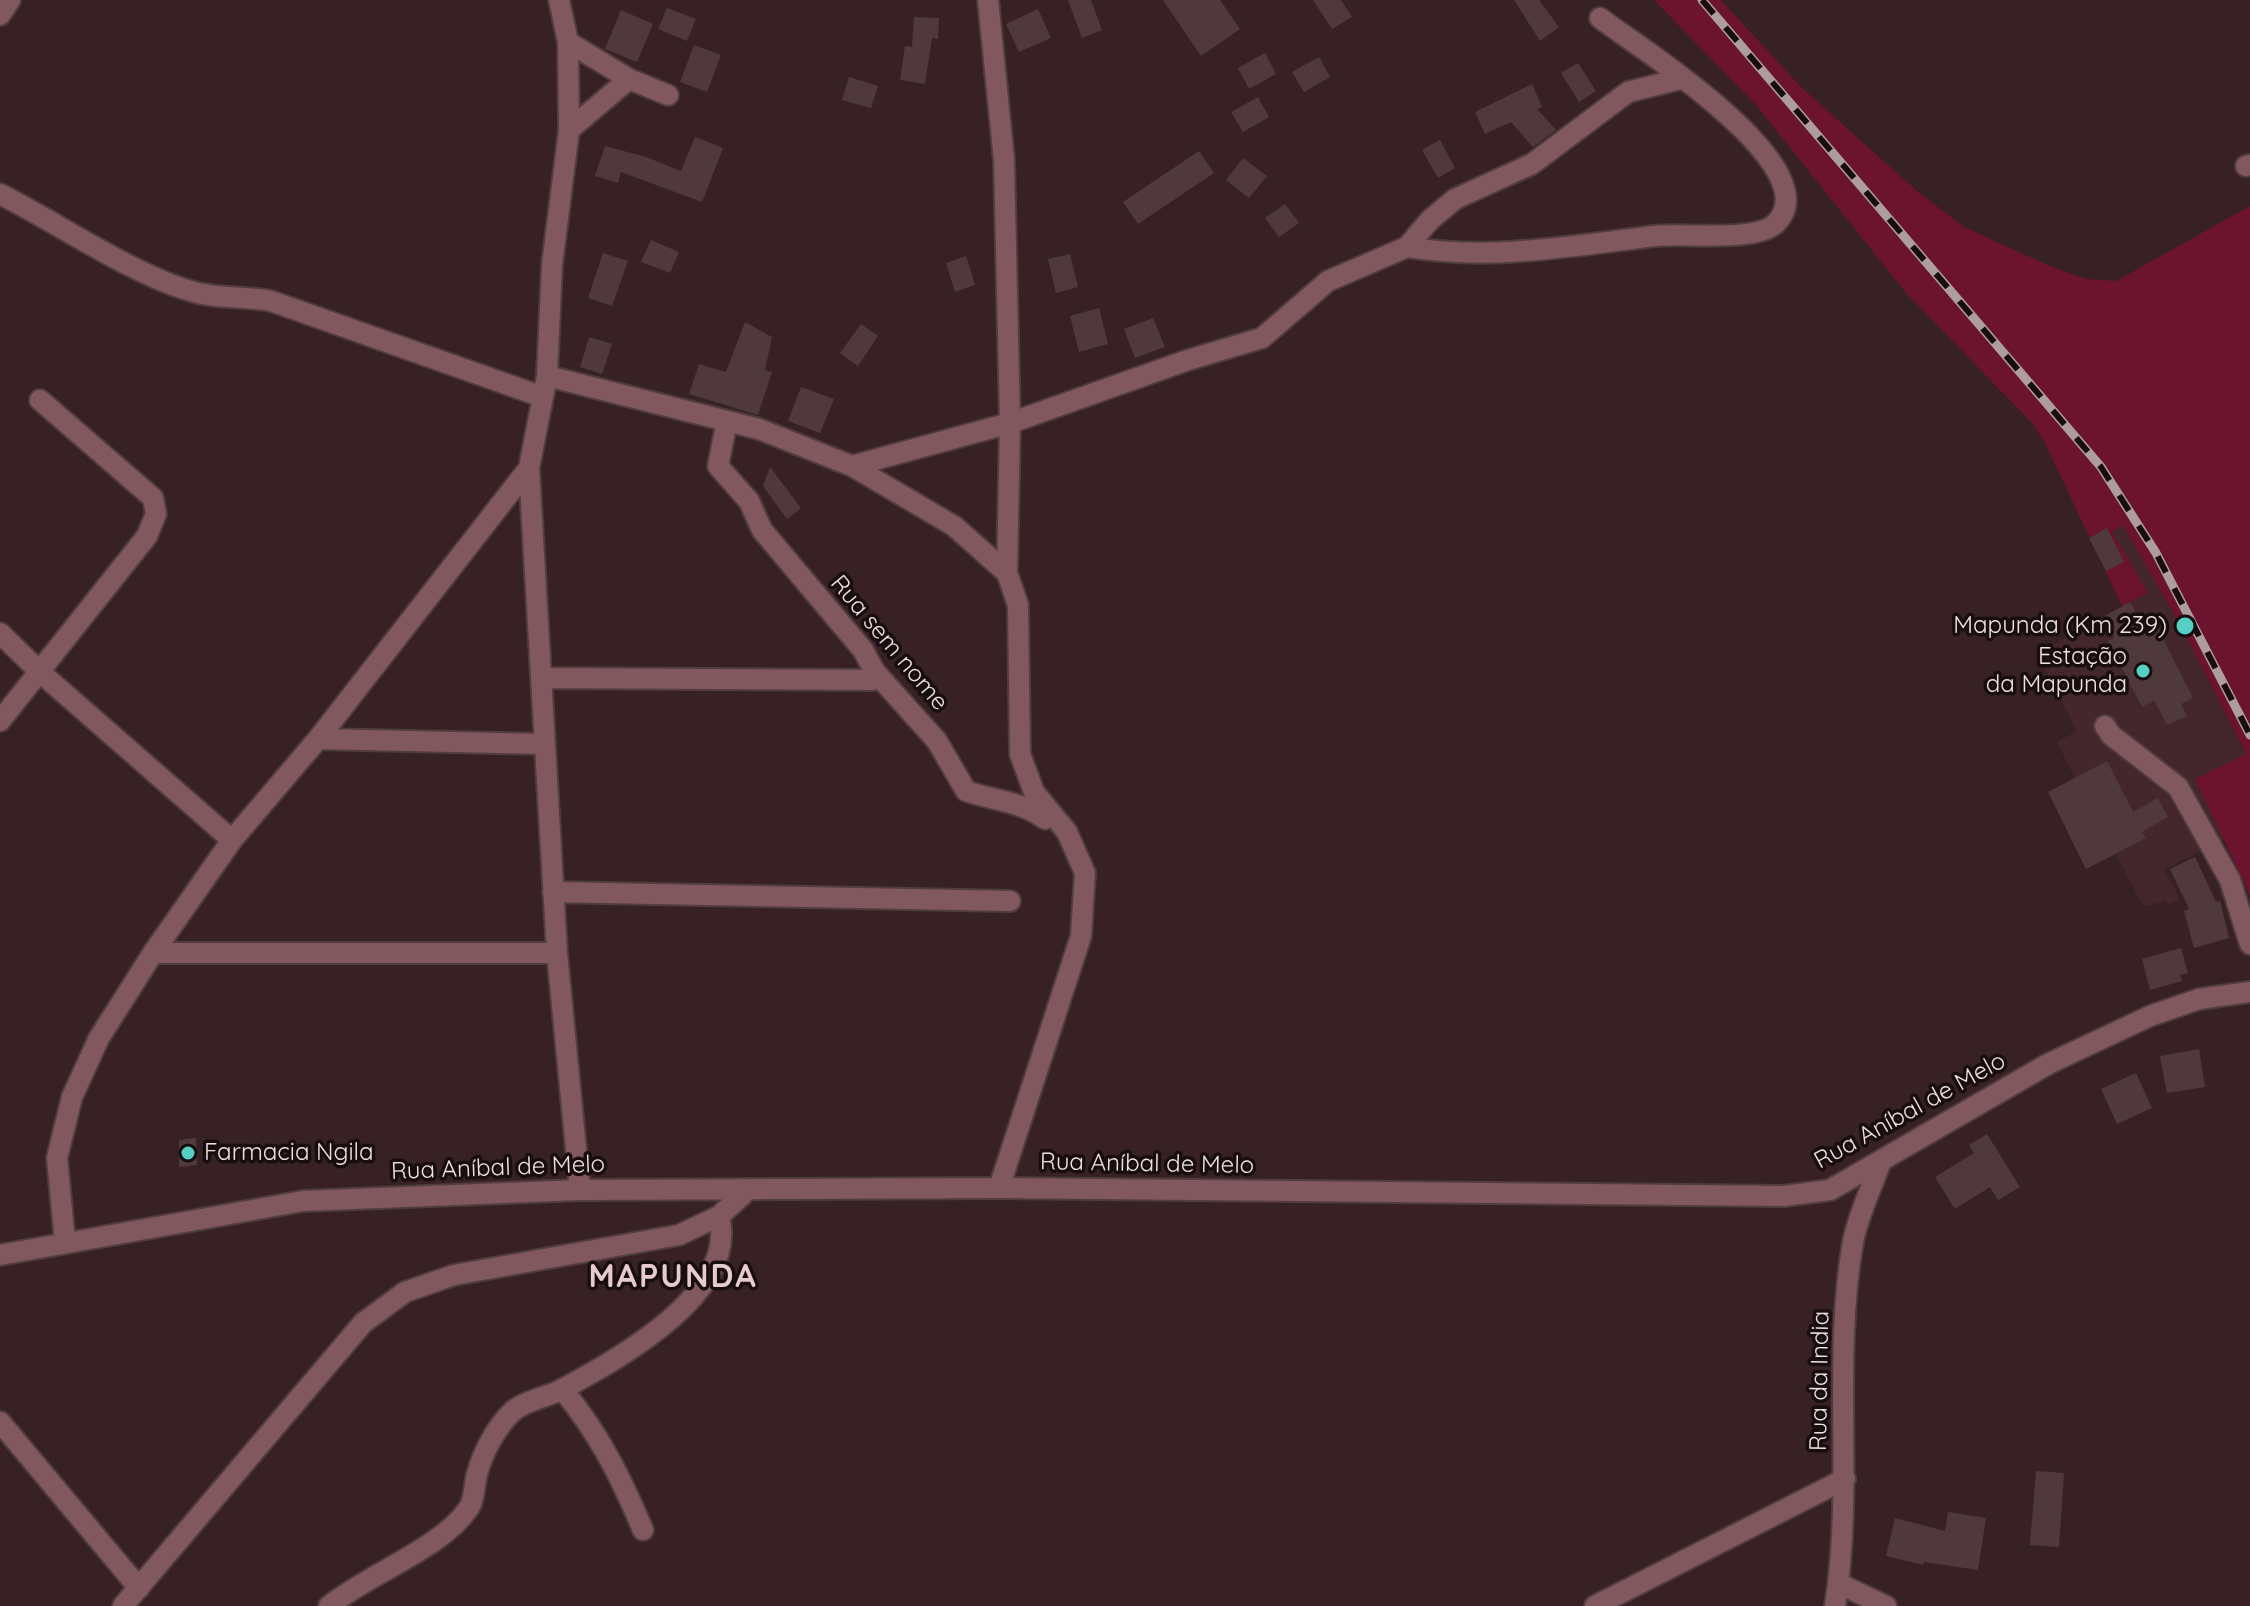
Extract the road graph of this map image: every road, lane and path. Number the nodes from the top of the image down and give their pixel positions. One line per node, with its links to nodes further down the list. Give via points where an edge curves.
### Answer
1 (10, 0): 4 (street)
2 (559, 0): 6 (street)
3 (988, 0): 16 (street, via 1004,160)
4 (0, 15)
5 (1600, 18): 8 (street)
6 (568, 42): 7 (street); 10 (street)
7 (629, 79): 9 (street); 10 (street)
8 (1680, 79): 12 (street, via 1628,92 1532,164 1455,199); 12 (street, via 1714,101 1775,165 1784,210 1774,225 1757,233 1660,236 1483,255)
9 (668, 95)
10 (569, 130): 13 (street, via 552,265)
11 (0, 194): 14 (street, via 172,283 199,293 271,301)
12 (1407, 247): 16 (street, via 1328,281 1262,338)
13 (547, 376): 14 (street); 18 (street, via 759,429)
14 (543, 397): 19 (street)
15 (40, 400): 22 (street, via 153,498 156,514 147,536)
16 (1010, 423): 18 (street); 20 (street)
17 (725, 431): 29 (street, Rua sem nome, via 718,466 726,479 749,501 762,530 863,650 875,672 937,741 966,791 997,802 1026,804)
18 (852, 466): 20 (street, via 954,526)
19 (529, 468): 23 (street); 27 (street)
20 (1007, 573): 29 (street, via 1018,605 1020,754 1034,792)
21 (0, 633): 22 (street)
22 (41, 673): 25 (street); 30 (street)
23 (542, 678): 24 (street); 28 (street)
24 (873, 680)
25 (0, 721)
26 (2105, 726): 33 (street, via 2178,787 2230,880)
27 (318, 739): 28 (street); 30 (street)
28 (544, 744): 31 (street)
29 (1070, 839): 38 (street, via 1085,873 1081,936)
30 (232, 840): 34 (street)
31 (553, 892): 32 (street); 35 (street)
32 (1010, 901)
33 (2250, 944)
34 (153, 953): 35 (street); 42 (street, via 99,1038 72,1097 57,1158)
35 (557, 953): 40 (street)
36 (2250, 992): 37 (street, Rua Aníbal de Melo, via 2199,999 2150,1016 2048,1064)
37 (1881, 1161): 38 (street, Rua Aníbal de Melo, via 1830,1190 1771,1196); 46 (street, Rua da India, via 1854,1239 1846,1306)
38 (999, 1188): 39 (street, Rua Aníbal de Melo)
39 (749, 1189): 40 (street, Rua Aníbal de Melo); 41 (street)
40 (580, 1190): 42 (street, Rua Aníbal de Melo, via 303,1201)
41 (719, 1216): 44 (street, via 724,1236 708,1283 655,1331); 49 (street, via 679,1235 454,1275 405,1292 363,1323)
42 (65, 1242): 43 (street, Rua Aníbal de Melo)
43 (0, 1255)
44 (562, 1389): 47 (street, via 615,1465); 51 (street, via 515,1410 488,1444 470,1506 453,1527)
45 (0, 1422): 49 (street)
46 (1845, 1479): 48 (street, Rua da India); 52 (street)
47 (643, 1530)
48 (1838, 1583): 53 (street, Rua da India); 54 (street)
49 (139, 1588): 50 (street)
50 (123, 1606)
51 (329, 1606)
52 (1595, 1606)
53 (1835, 1606)
54 (1886, 1606)

